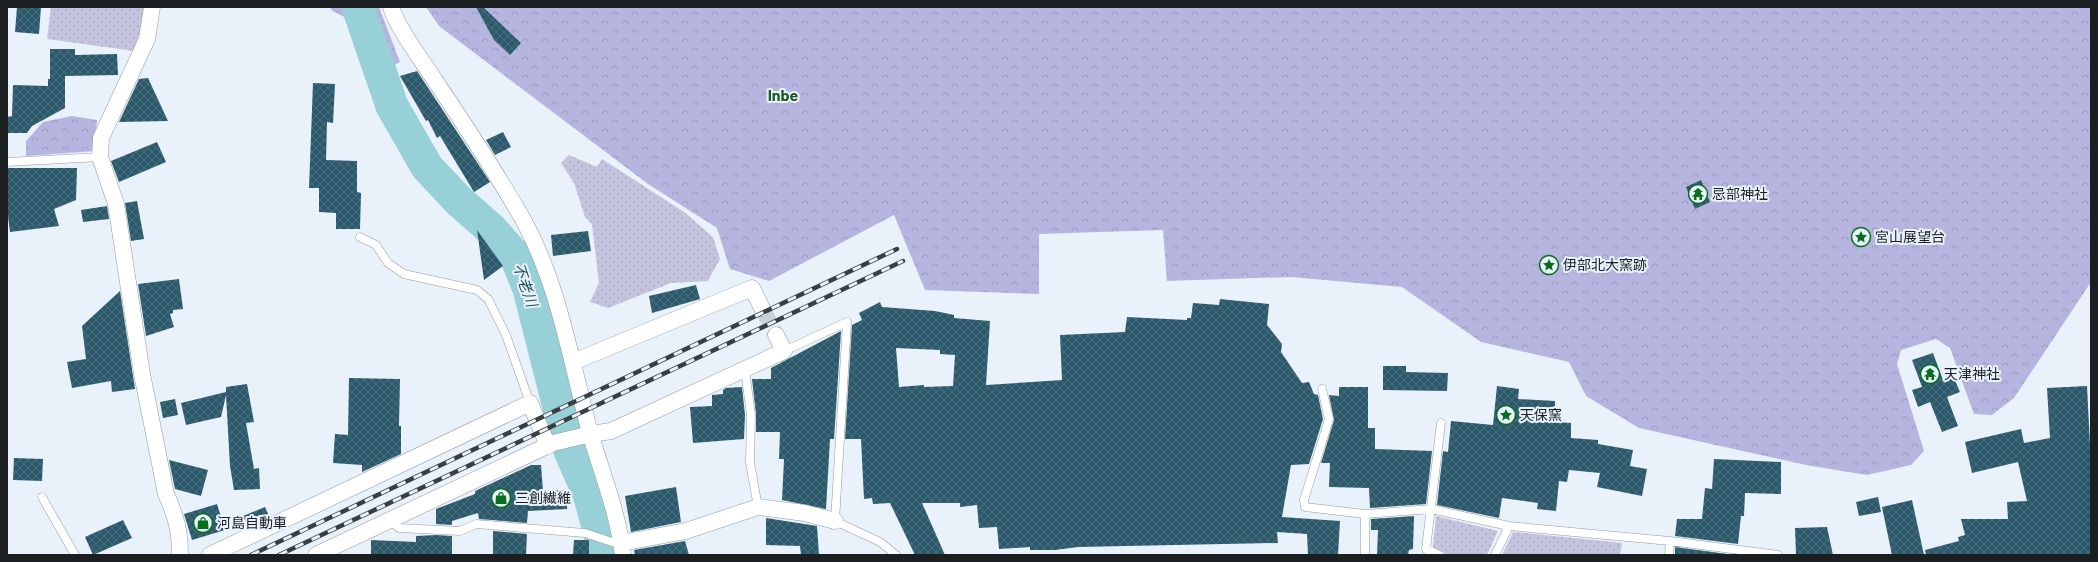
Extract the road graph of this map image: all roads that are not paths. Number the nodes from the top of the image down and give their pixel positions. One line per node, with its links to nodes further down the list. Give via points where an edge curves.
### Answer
1 (152, 7): 3 (street, via 146,39 101,138)
2 (391, 7): 9 (street, via 420,59 477,143 538,250)
3 (100, 157): 4 (lane); 26 (street, via 116,204 142,374 166,494 180,532)
4 (7, 162)
5 (360, 238): 12 (lane, via 376,244 388,263 404,274 478,290 488,299 506,335)
6 (762, 308): 9 (street, via 752,288)
7 (776, 335): 8 (street)
8 (784, 351): 10 (street); 21 (lane, via 847,322)
9 (573, 362): 14 (street)
10 (745, 370): 14 (street, via 611,432); 17 (lane, via 751,414 750,463)
11 (1322, 389): 19 (lane, via 1329,419 1304,500 1305,507)
12 (530, 403): 15 (street); 27 (street)
13 (1441, 422): 18 (lane)
14 (586, 435): 15 (street); 24 (street, via 602,466)
15 (551, 445): 20 (street)
16 (42, 497): 25 (lane)
17 (758, 507): 21 (street, via 805,513); 24 (street, via 686,531)
18 (1431, 509): 19 (lane); 22 (lane); 31 (lane, via 1426,549)
19 (1365, 514): 30 (lane)
20 (389, 520): 24 (lane, via 399,528 460,531 476,524 585,533); 28 (street)
21 (835, 521): 29 (lane, via 880,542)
22 (1509, 526): 23 (lane); 32 (lane)
23 (1670, 541): 33 (lane); 34 (lane)
24 (620, 547)
25 (76, 555)
26 (180, 555)
27 (210, 555)
28 (316, 555)
29 (896, 555)
30 (1365, 555)
31 (1439, 555)
32 (1495, 555)
33 (1669, 555)
34 (1778, 555)

